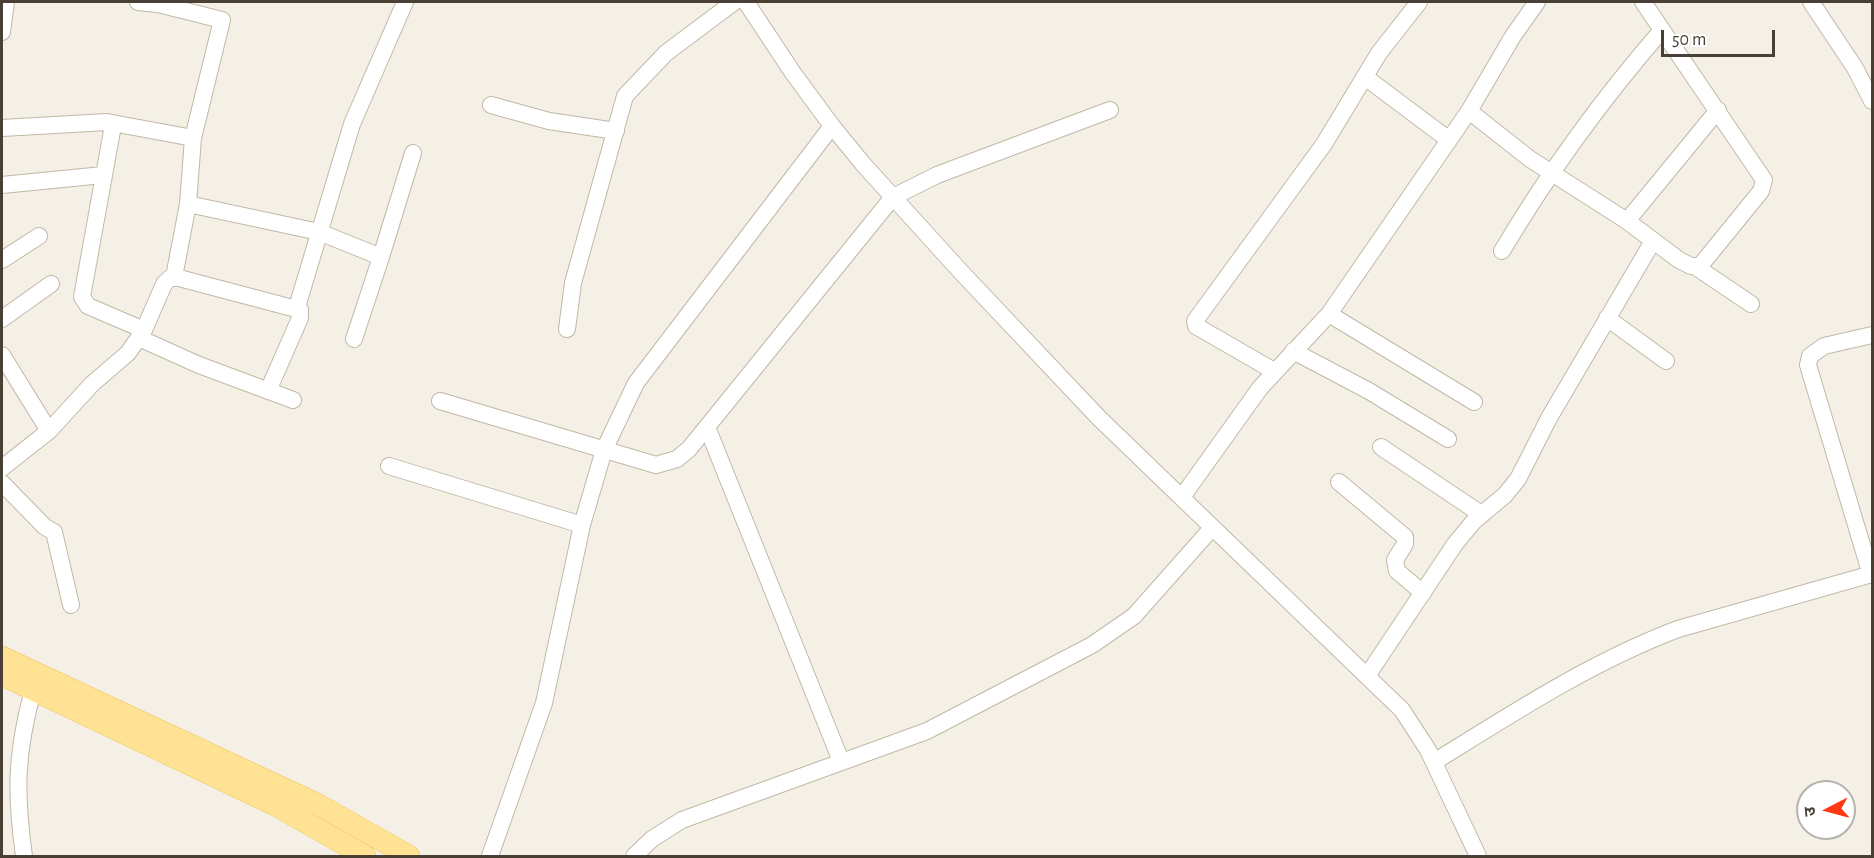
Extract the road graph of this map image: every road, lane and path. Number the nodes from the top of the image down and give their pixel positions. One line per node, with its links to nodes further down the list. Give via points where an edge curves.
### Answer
1 (6, 2): 11 (street)
2 (138, 2): 22 (street, via 222,20)
3 (405, 2): 31 (street, via 352,124)
4 (734, 2): 21 (street, via 666,53 625,96)
5 (747, 2): 19 (street)
6 (1419, 2): 12 (street)
7 (1537, 2): 17 (street)
8 (1643, 2): 10 (street)
9 (1811, 2): 13 (street)
10 (1662, 30): 16 (street); 25 (street, via 1610,91)
11 (2, 32)
12 (1365, 77): 23 (street); 52 (street, via 1324,144 1195,321 1196,326)
13 (1872, 101)
14 (491, 105): 21 (street, via 549,121)
15 (1110, 110): 28 (street, via 937,175)
16 (1718, 110): 30 (street); 37 (street, via 1764,185 1703,264)
17 (1469, 111): 23 (street); 25 (street)
18 (110, 123): 20 (street); 22 (street); 26 (street, via 112,131)
19 (832, 126): 28 (street); 61 (street, via 636,383)
20 (2, 128)
21 (616, 131): 45 (street, via 573,283)
22 (193, 138): 29 (street)
23 (1449, 140): 42 (street)
24 (413, 153): 35 (street)
25 (1551, 174): 30 (street); 34 (street)
26 (103, 175): 27 (street); 46 (street, via 82,297 88,306)
27 (2, 185)
28 (893, 197): 57 (street); 66 (street, via 1036,353)
29 (188, 204): 31 (street); 38 (street)
30 (1627, 221): 33 (street)
31 (319, 232): 35 (street); 41 (street)
32 (39, 236): 36 (street)
33 (1653, 241): 37 (street); 43 (street)
34 (1502, 251)
35 (381, 257): 48 (street)
36 (2, 260)
37 (1696, 267): 40 (street)
38 (174, 277): 41 (street); 46 (street, via 164,284)
39 (51, 284): 44 (street)
40 (1751, 304)
41 (297, 307): 53 (street, via 302,313)
42 (1329, 314): 49 (street); 56 (street)
43 (1607, 318): 51 (street); 67 (street, via 1518,478)
44 (2, 319)
45 (567, 329)
46 (142, 334): 53 (street, via 199,365); 58 (street, via 128,353 92,384)
47 (1872, 335): 70 (street, via 1824,346 1810,356 1809,365)
48 (354, 339)
49 (1293, 351): 52 (street); 59 (street)
50 (2, 355): 58 (street)
51 (1666, 361)
52 (1274, 371): 66 (street)
53 (268, 391): 54 (street)
54 (293, 400)
55 (440, 401): 61 (street)
56 (1474, 402)
57 (707, 427): 61 (street, via 689,449 667,463 656,465); 77 (street)
58 (49, 431): 63 (street)
59 (1448, 439)
60 (1381, 447): 67 (street)
61 (604, 450): 68 (street)
62 (389, 466): 68 (street)
63 (2, 468)
64 (1339, 482): 71 (street, via 1405,537 1395,560 1397,571)
65 (2, 483): 72 (street, via 45,527 54,531)
66 (1182, 497): 69 (street)
67 (1481, 514): 71 (street, via 1455,544)
68 (582, 525): 82 (street, via 544,703)
69 (1212, 528): 75 (street); 77 (street, via 1117,630 927,731)
70 (1872, 575): 78 (street, via 1648,640 1524,706)
71 (1423, 593): 75 (street)
72 (71, 605)
73 (2, 657): 81 (main road, via 320,805)
74 (2, 675): 76 (main road)
75 (1367, 675): 78 (street, via 1402,710)
76 (33, 690): 79 (street, via 22,732 16,784); 80 (main road, via 275,805)
77 (841, 761): 83 (street, via 682,820)
78 (1434, 762): 84 (street)
79 (24, 856)
80 (365, 856)
81 (408, 856)
82 (490, 856)
83 (634, 856)
84 (1478, 856)

